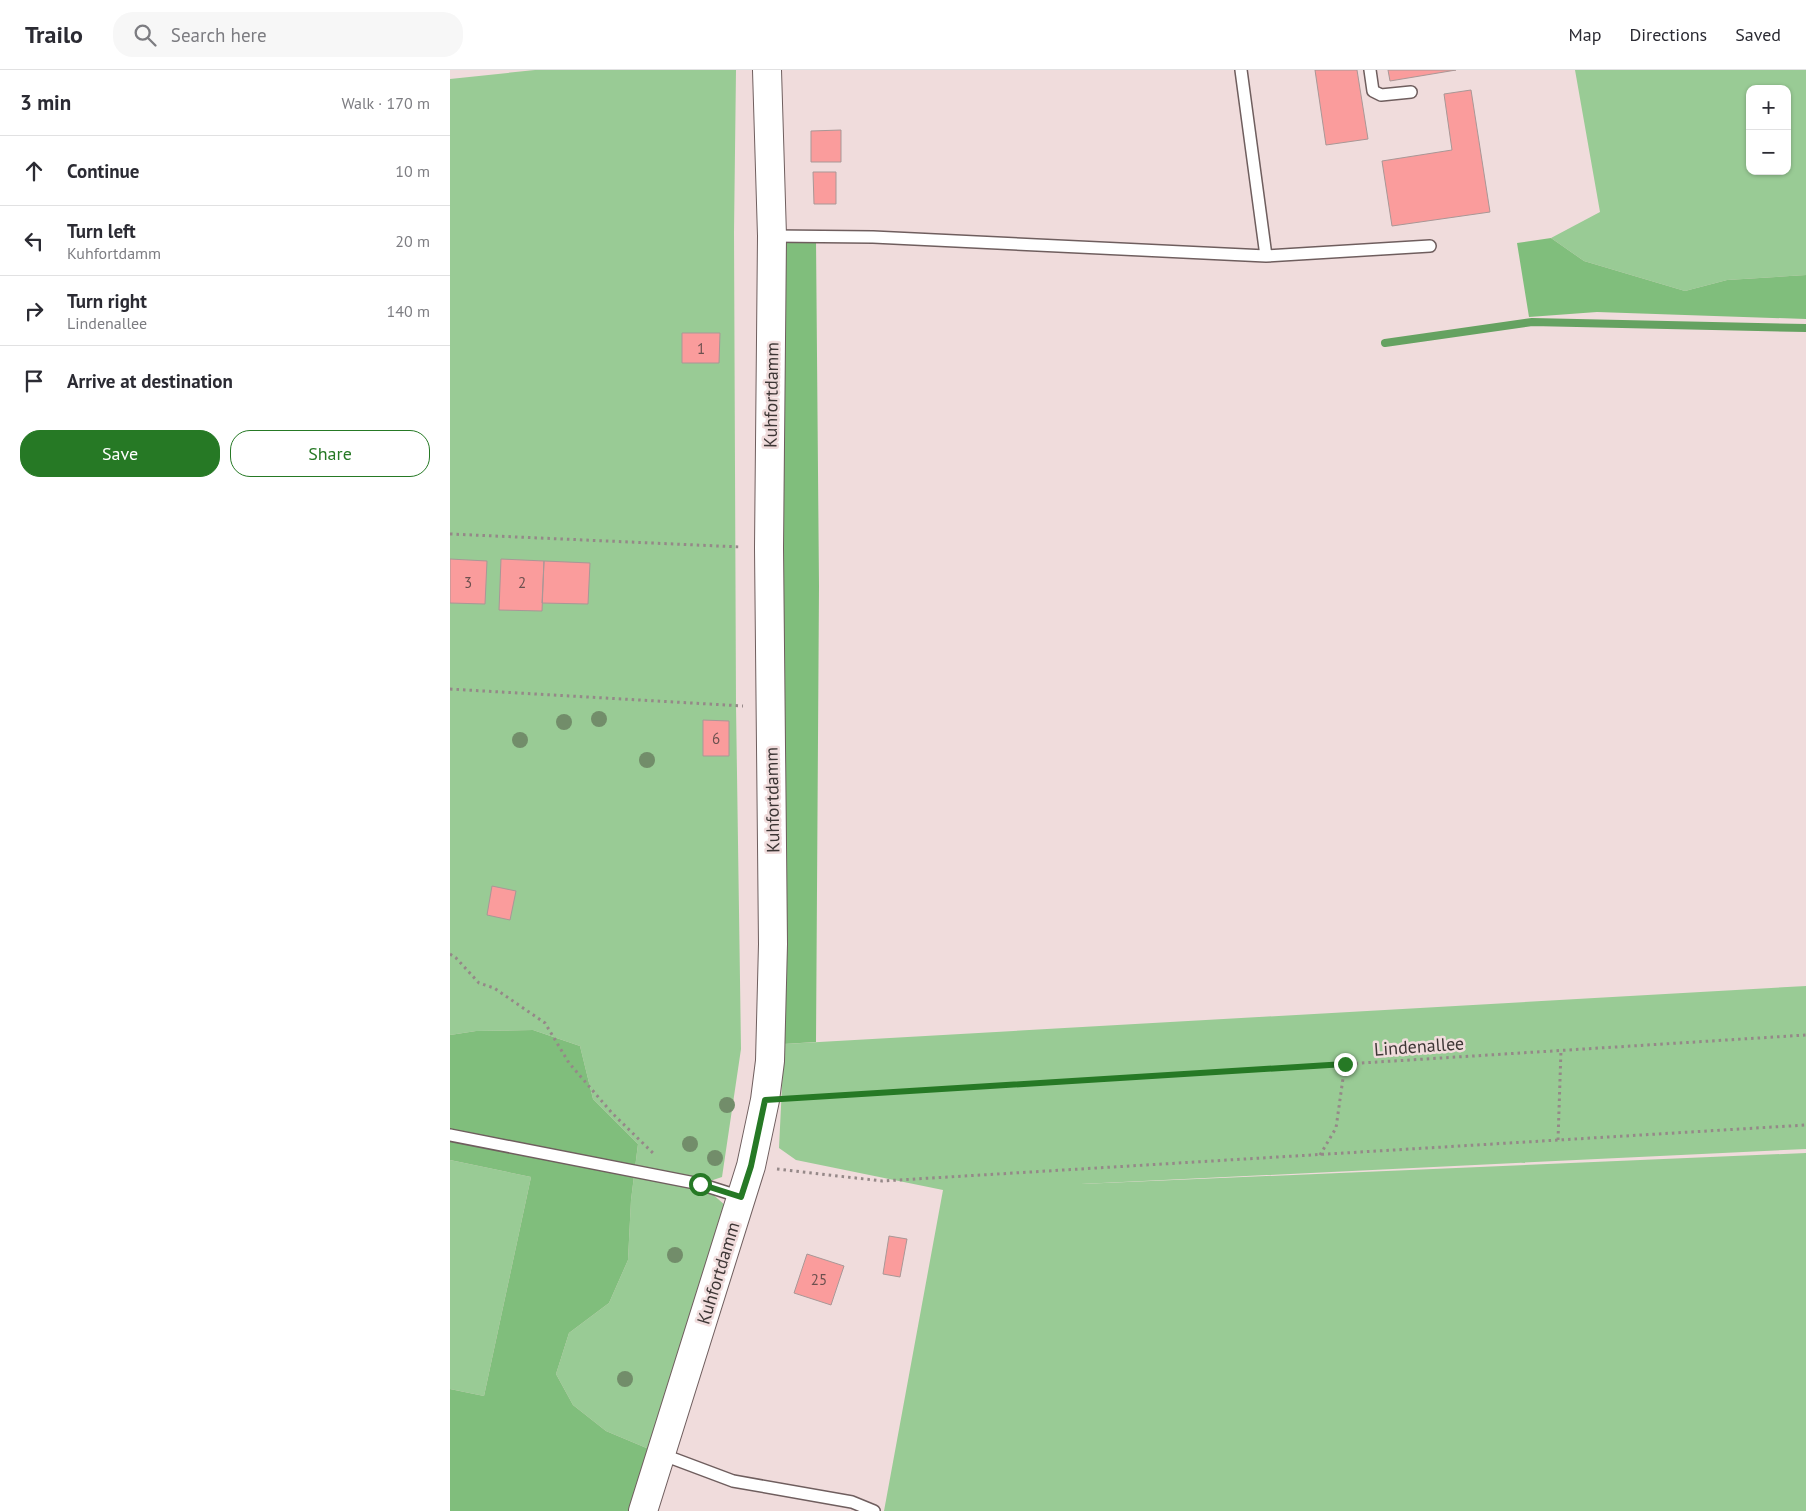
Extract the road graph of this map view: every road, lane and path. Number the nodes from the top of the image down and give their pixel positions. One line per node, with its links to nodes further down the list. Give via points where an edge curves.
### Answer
1 (767, 70): 5 (street, Kuhfortdamm)
2 (1241, 70): 7 (lane)
3 (1370, 70): 4 (lane, via 1374,91 1382,95)
4 (1411, 92)
5 (772, 236): 7 (lane, via 873,237); 9 (street, Kuhfortdamm)
6 (1430, 246): 7 (lane)
7 (1266, 256)
8 (450, 534): 9 (path)
9 (769, 548): 11 (street, Kuhfortdamm)
10 (450, 688): 11 (path)
11 (771, 708): 16 (street, Kuhfortdamm, via 773,953 770,1061)
12 (450, 954): 22 (path, via 479,983 494,988 545,1023 569,1063 662,1162)
13 (1806, 1035): 14 (path, Lindenallee)
14 (1562, 1050): 15 (path, Lindenallee); 19 (path)
15 (1345, 1064): 16 (path, Lindenallee); 20 (path, via 1336,1128)
16 (765, 1100): 21 (street, Kuhfortdamm)
17 (1806, 1125): 19 (path)
18 (450, 1135): 22 (lane)
19 (1558, 1140): 20 (path)
20 (1320, 1155): 21 (path, via 882,1181)
21 (751, 1166): 23 (street, Kuhfortdamm)
22 (669, 1177): 23 (lane)
23 (741, 1197): 24 (street, Kuhfortdamm)
24 (661, 1454): 25 (street, Kuhfortdamm); 26 (lane, via 733,1480 852,1502)
25 (643, 1511)
26 (874, 1511)

